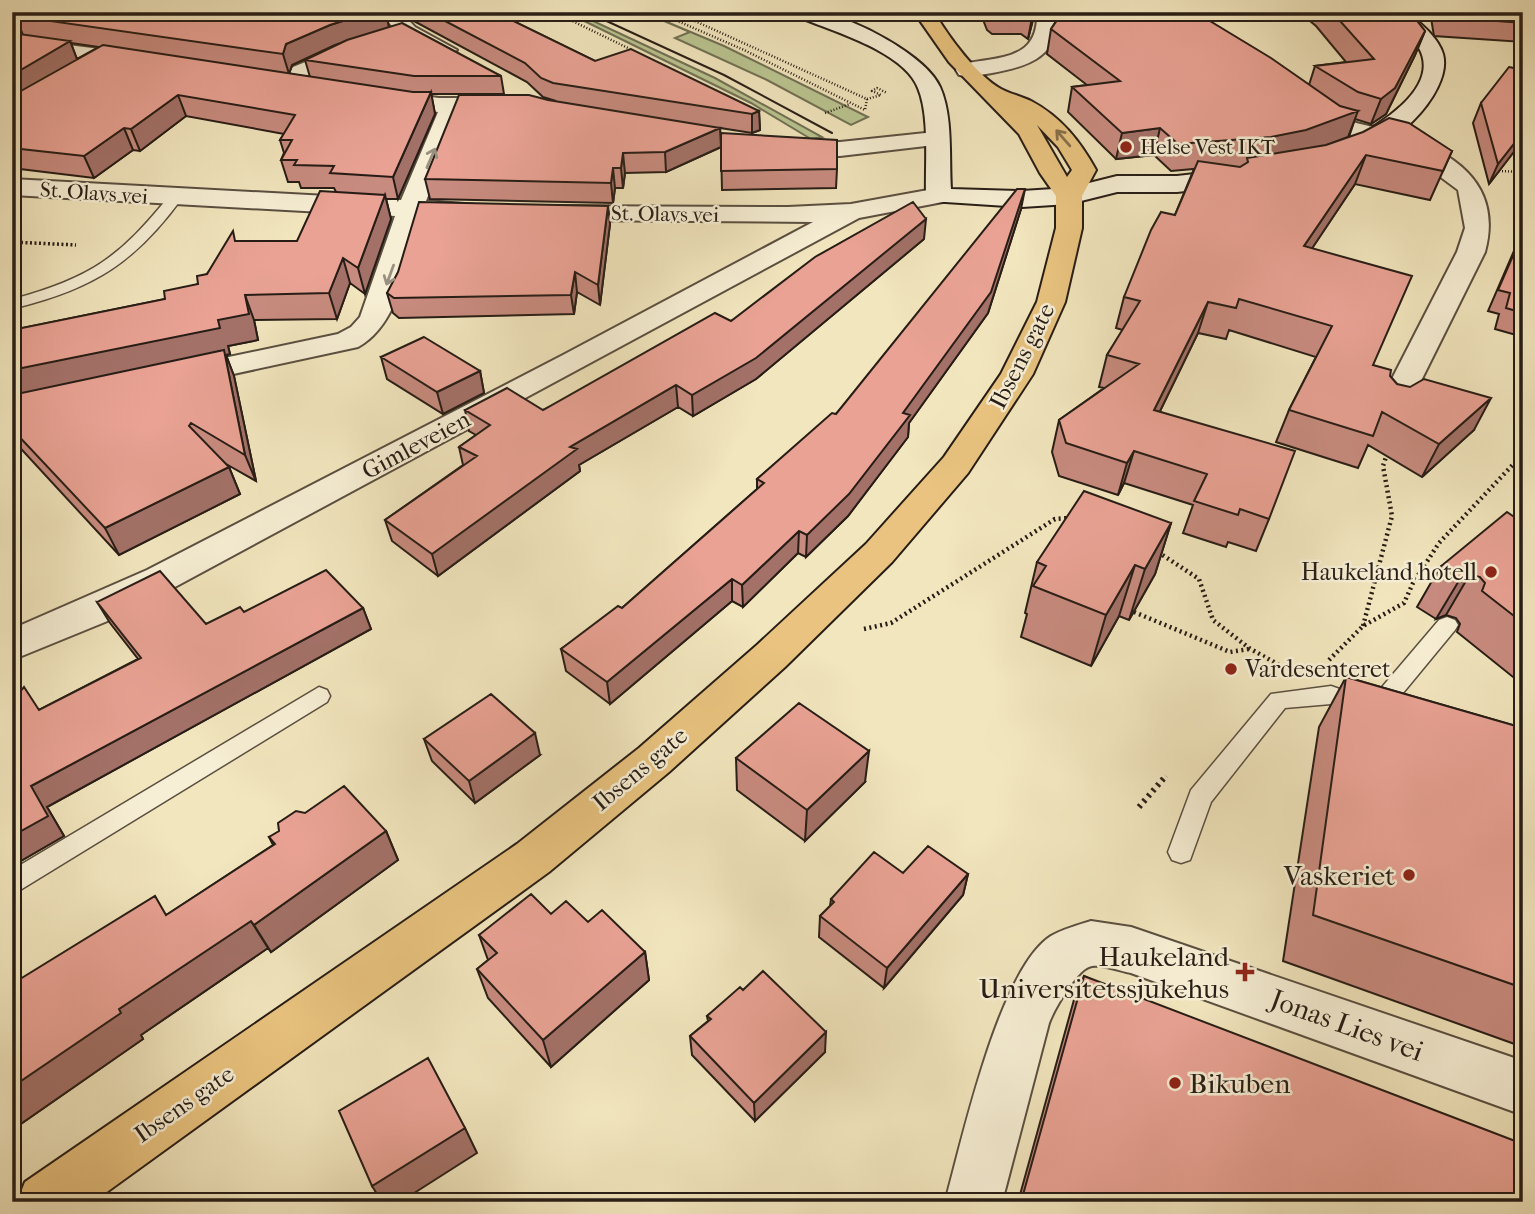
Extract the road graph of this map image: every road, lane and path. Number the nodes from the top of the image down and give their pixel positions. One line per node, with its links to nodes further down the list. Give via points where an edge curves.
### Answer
1 (390, 12): 9 (street)
2 (554, 12): 12 (path)
3 (657, 12): 25 (path)
4 (675, 12): 24 (path)
5 (802, 12): 29 (street, via 880,43 914,66 932,95)
6 (924, 12): 15 (main road, via 934,32)
7 (1047, 12): 15 (street, via 1047,34 1034,51 1005,63)
8 (1395, 12): 28 (street, via 1432,54 1431,78 1418,105)
9 (408, 31): 13 (street); 16 (street)
10 (16, 34): 11 (street)
11 (108, 55): 14 (street); 17 (street)
12 (642, 56)
13 (461, 58)
14 (159, 63)
15 (967, 70): 37 (main road, via 1036,139)
16 (301, 72)
17 (76, 75)
18 (279, 82): 19 (street)
19 (319, 88)
20 (1289, 88): 28 (street, via 1340,125)
21 (889, 93): 24 (path, via 877,89 872,91 881,94)
22 (359, 94): 26 (street)
23 (522, 94): 26 (street)
24 (867, 99): 25 (path, via 865,110)
25 (850, 104): 27 (path)
26 (452, 106): 39 (street, one-way to 26)
27 (824, 113)
28 (1381, 135): 31 (street); 49 (street, via 1420,150 1469,187 1479,228 1471,252)
29 (935, 139): 30 (street, via 840,149); 36 (street)
30 (767, 146)
31 (1337, 155)
32 (1264, 174): 33 (street, St. Olavs vei)
33 (1199, 182): 35 (lane); 37 (street, St. Olavs vei, via 1117,184)
34 (12, 187): 38 (street, St. Olavs vei)
35 (1230, 190)
36 (939, 196): 37 (street, St. Olavs vei); 42 (street, St. Olavs vei)
37 (1069, 196): 61 (main road, Ibsens gate, via 1063,264 1051,302 1017,374 956,465 879,553 654,760 533,858)
38 (175, 198): 39 (street, St. Olavs vei); 44 (lane, St. Olavs vei)
39 (410, 210): 40 (street, St. Olavs vei); 48 (street, one-way to 48, via 374,319 362,333 347,341)
40 (494, 211)
41 (536, 212): 42 (street, St. Olavs vei)
42 (851, 212): 56 (street, Gimleveien, via 171,573)
43 (12, 242): 44 (path)
44 (129, 251): 47 (lane, St. Olavs vei, via 82,282)
45 (12, 254): 46 (path)
46 (12, 272)
47 (19, 302)
48 (155, 382)
49 (1398, 387): 50 (path, via 1393,438 1383,466 1392,516 1363,626 1404,603 1412,579 1463,516)
50 (1523, 454)
51 (1079, 522): 55 (path, via 1055,519 891,623 879,628)
52 (1149, 545): 53 (path, via 1199,579 1213,620 1249,648 1230,652)
53 (1134, 612)
54 (1447, 625): 58 (lane, via 1422,660 1401,677 1393,715 1331,695 1279,700 1200,797)
55 (857, 626)
56 (12, 645)
57 (319, 696): 59 (lane)
58 (1181, 852)
59 (12, 884)
60 (1523, 1088): 62 (street, Jonas Lies vei, via 1144,954 1091,943 1067,953 1038,988 1023,1023)
61 (45, 1202)
62 (973, 1202)

